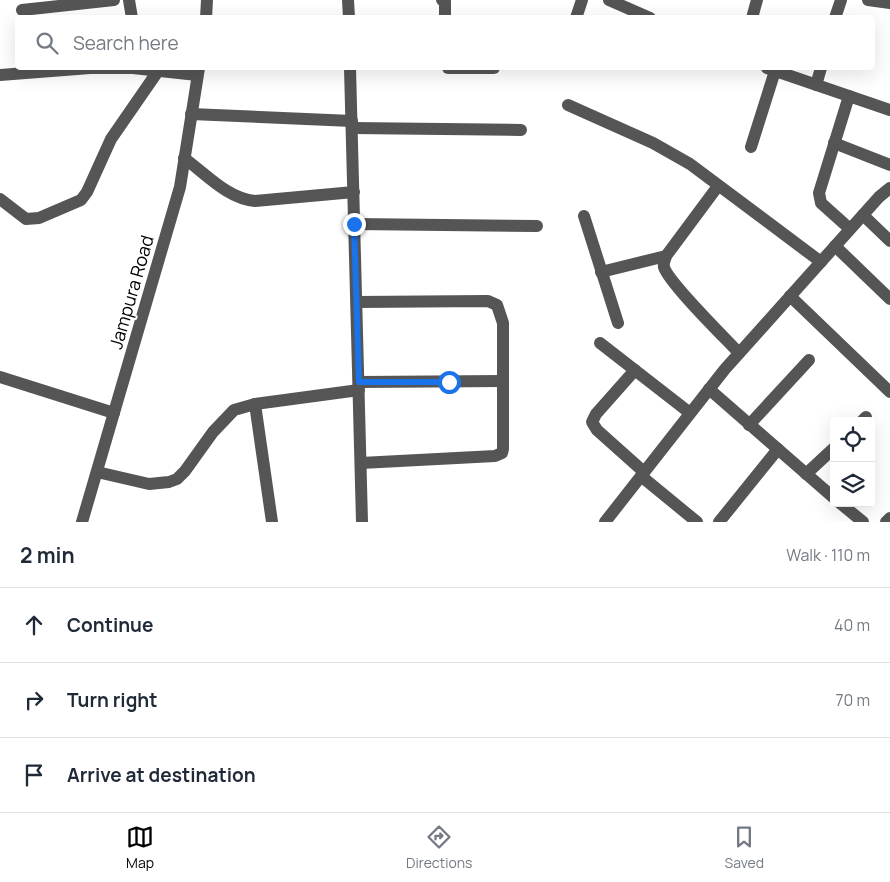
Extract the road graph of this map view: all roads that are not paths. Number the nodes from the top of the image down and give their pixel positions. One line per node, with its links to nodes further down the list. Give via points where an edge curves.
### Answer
1 (114, 0): 12 (street)
2 (129, 0): 13 (street)
3 (207, 0): 14 (street)
4 (348, 0): 15 (street)
5 (442, 0): 16 (street, via 445,0)
6 (582, 0): 17 (street)
7 (609, 0): 18 (street)
8 (757, 0): 19 (street)
9 (841, 0): 20 (street)
10 (868, 0): 11 (street)
11 (890, 3)
12 (22, 9)
13 (132, 15)
14 (206, 15)
15 (349, 15)
16 (445, 15)
17 (577, 15)
18 (643, 15)
19 (753, 15)
20 (837, 15)
21 (30, 70): 28 (street)
22 (158, 70): 27 (street); 43 (street, via 111,139 81,200 39,218 26,219)
23 (350, 70): 34 (street)
24 (771, 70): 37 (street)
25 (774, 70): 29 (street)
26 (820, 70): 29 (street)
27 (198, 71): 33 (street, Jampura Road)
28 (0, 75)
29 (816, 85): 30 (street)
30 (849, 96): 32 (street); 36 (street)
31 (568, 105): 40 (street, via 665,150)
32 (890, 110)
33 (191, 114): 34 (street); 38 (street, Jampura Road)
34 (352, 124): 35 (street); 42 (street)
35 (521, 130)
36 (834, 143): 39 (street); 48 (street, via 819,198)
37 (751, 147)
38 (184, 158): 42 (street, via 234,196 245,200); 68 (street, Jampura Road, via 180,187)
39 (890, 165)
40 (718, 186): 51 (street); 52 (street)
41 (890, 188): 44 (street)
42 (354, 192): 46 (street)
43 (0, 199)
44 (863, 215): 48 (street); 49 (street)
45 (584, 216): 53 (street)
46 (354, 224): 47 (street); 56 (street)
47 (537, 226)
48 (850, 229): 50 (street)
49 (890, 241)
50 (835, 246): 52 (street); 55 (street)
51 (666, 256): 53 (street); 59 (street, via 667,274)
52 (821, 262): 54 (street)
53 (601, 272): 57 (street)
54 (790, 296): 59 (street); 66 (street)
55 (890, 299)
56 (357, 302): 63 (street, via 493,302 500,311 502,323); 64 (street)
57 (618, 324)
58 (600, 343): 61 (street)
59 (739, 353): 65 (street)
60 (809, 360): 70 (street)
61 (635, 370): 69 (street); 75 (street, via 592,422)
62 (0, 377): 68 (street)
63 (503, 382): 64 (street); 73 (street, via 503,449 498,455)
64 (359, 386): 67 (street); 73 (street)
65 (709, 389): 69 (street); 70 (street)
66 (890, 392)
67 (255, 404): 74 (street, via 234,410 225,418 185,471 169,482 149,484); 82 (street)
68 (114, 413): 74 (street, Jampura Road)
69 (690, 413): 75 (street)
70 (749, 424): 71 (street)
71 (778, 450): 76 (street); 85 (street)
72 (830, 452): 76 (street)
73 (361, 463): 83 (street)
74 (97, 472): 81 (street, Jampura Road)
75 (642, 474): 80 (street); 84 (street)
76 (806, 474): 77 (street)
77 (830, 495)
78 (845, 507): 86 (street)
79 (890, 518): 87 (street)
80 (610, 519)
81 (82, 522)
82 (272, 522)
83 (362, 522)
84 (697, 522)
85 (719, 522)
86 (863, 522)
87 (886, 522)

